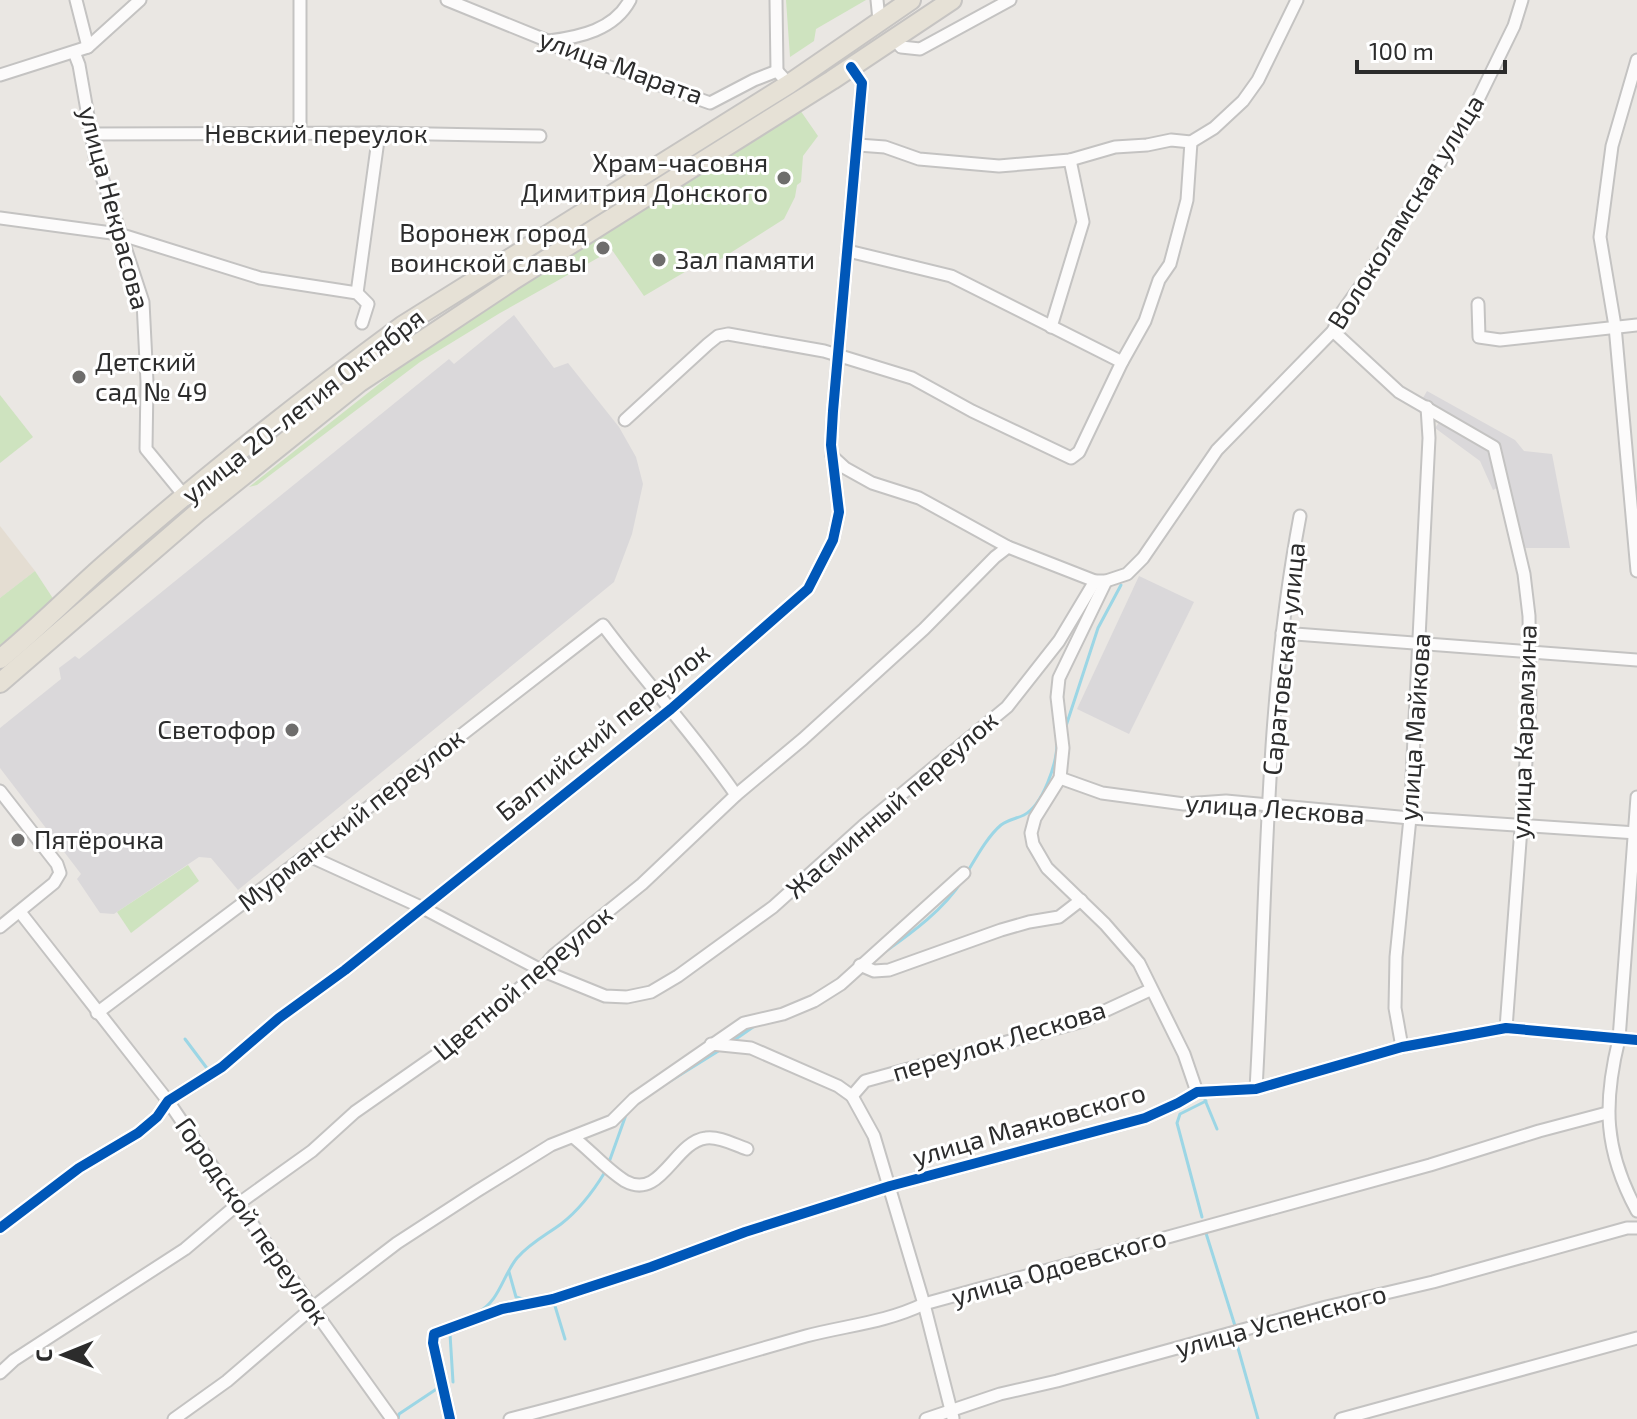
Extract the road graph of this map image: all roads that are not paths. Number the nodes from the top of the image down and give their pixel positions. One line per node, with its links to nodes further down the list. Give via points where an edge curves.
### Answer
1 (76, 0): 16 (street)
2 (140, 0): 16 (street)
3 (300, 0): 24 (street)
4 (447, 0): 15 (street, улица Марата)
5 (630, 0): 15 (street, via 606,26)
6 (776, 0): 21 (street)
7 (877, 0): 13 (street)
8 (911, 0): 13 (main road, улица 20-летия Октября)
9 (952, 0): 14 (main road, улица 20-летия Октября)
10 (1010, 0): 14 (street, via 920,49 901,47)
11 (1297, 0): 26 (street, via 1243,101)
12 (1522, 0): 38 (street, Волоколамская улица, via 1475,107)
13 (879, 20): 21 (main road, улица 20-летия Октября)
14 (894, 38): 19 (main road, улица 20-летия Октября)
15 (548, 41): 21 (street, улица Марата, via 710,103 754,80)
16 (88, 47): 17 (street)
17 (74, 52): 20 (street); 23 (street, улица Некрасова)
18 (1637, 60): 36 (street, via 1612,146 1600,233)
19 (851, 67): 27 (street, Балтийский переулок, via 862,83); 45 (main road, улица 20-летия Октября, via 360,382)
20 (0, 75)
21 (783, 77): 44 (main road, улица 20-летия Октября, via 402,326)
22 (379, 133): 24 (street, Невский переулок); 25 (street, Невский переулок); 32 (street)
23 (92, 134): 24 (street, Невский переулок); 30 (street, улица Некрасова)
24 (300, 135)
25 (540, 136)
26 (1191, 142): 28 (street, via 1115,147); 40 (street, via 1187,200 1170,264)
27 (858, 145): 28 (street, via 885,147 919,159 999,166); 31 (street, Балтийский переулок)
28 (1070, 160): 37 (street, via 1083,222)
29 (0, 218): 30 (street)
30 (119, 234): 32 (street, via 260,278); 44 (street, улица Некрасова, via 143,302 146,449)
31 (848, 251): 37 (street, via 951,276); 39 (street, Балтийский переулок)
32 (357, 293): 34 (street, via 368,304)
33 (1478, 304): 36 (street, via 1479,337 1523,339)
34 (362, 323)
35 (1637, 325): 36 (street)
36 (1615, 326): 48 (street)
37 (1051, 327): 40 (street)
38 (1333, 331): 41 (street, улица Карамзина, via 1399,392); 49 (street, Волоколамская улица, via 1217,450 1143,558 1127,574)
39 (837, 356): 40 (street, via 912,378 1071,458 1079,452); 42 (street, via 718,336); 43 (street, Балтийский переулок)
40 (1122, 362)
41 (1427, 407): 51 (street, улица Майкова); 52 (street, улица Карамзина, via 1494,447 1524,574)
42 (625, 420)
43 (832, 456): 47 (street, via 872,483 919,498); 56 (street, Балтийский переулок, via 837,526 808,589)
44 (185, 496): 45 (street, улица Некрасова); 53 (main road, улица 20-летия Октября)
45 (198, 512): 55 (main road, улица 20-летия Октября)
46 (1300, 516): 50 (street, Саратовская улица)
47 (1008, 547): 49 (street); 59 (street, Цветной переулок)
48 (1637, 571)
49 (1100, 581): 57 (street, via 1059,678); 72 (street, Жасминный переулок, via 1007,707 773,907 678,976 651,992 627,997 605,996)
50 (1282, 633): 51 (street); 61 (street, Саратовская улица)
51 (1421, 644): 52 (street); 62 (street, улица Майкова)
52 (1529, 654): 54 (street); 63 (street, улица Карамзина)
53 (0, 659)
54 (1637, 660)
55 (0, 683)
56 (671, 709): 59 (street); 65 (street, Мурманский переулок, via 603,625); 68 (street, Балтийский переулок)
57 (1060, 778): 61 (street, улица Лескова, via 1102,793 1184,804); 67 (street, via 1031,833 1047,868)
58 (0, 791): 69 (street, via 60,873)
59 (736, 795): 72 (street, Цветной переулок)
60 (1637, 797): 64 (street)
61 (1269, 805): 62 (street, улица Лескова); 80 (street, Саратовская улица)
62 (1410, 818): 63 (street, улица Лескова); 79 (street, улица Майкова, via 1396,957 1395,1008)
63 (1520, 826): 64 (street, улица Лескова); 75 (street, улица Карамзина)
64 (1636, 833): 76 (street)
65 (307, 855): 68 (street); 74 (street, Мурманский переулок)
66 (964, 873): 71 (street)
67 (1081, 900): 71 (street, via 1059,917 1001,930 889,970); 73 (street, via 1139,963)
68 (421, 907): 72 (street); 83 (street, Балтийский переулок, via 222,1067)
69 (20, 912): 70 (street); 74 (street, Городской переулок)
70 (0, 927)
71 (860, 965): 78 (street, via 814,1001 744,1023)
72 (541, 970): 88 (street, Цветной переулок, via 465,1035)
73 (1150, 990): 81 (street, via 1184,1054); 82 (street, переулок Лескова, via 1083,1021 865,1081)
74 (97, 1013): 83 (street, Городской переулок)
75 (1506, 1028): 76 (street, улица Маяковского); 79 (street, улица Маяковского)
76 (1619, 1039): 77 (street, улица Маяковского); 84 (street)
77 (1637, 1040)
78 (711, 1046): 82 (street, via 751,1048); 85 (street, via 634,1099 612,1121)
79 (1402, 1047): 80 (street, улица Маяковского)
80 (1256, 1089): 81 (street, улица Маяковского)
81 (1197, 1092): 87 (street, улица Маяковского, via 1145,1118)
82 (852, 1096): 87 (street, via 874,1136)
83 (168, 1101): 88 (street, Городской переулок); 90 (street, Балтийский переулок, via 138,1133 79,1168)
84 (1607, 1113): 89 (street); 92 (street, улица Одоевского)
85 (573, 1137): 86 (street, via 627,1182 645,1184 656,1180 687,1146 704,1138); 93 (street, via 551,1145 397,1243)
86 (747, 1149)
87 (890, 1186): 92 (street); 99 (street, улица Маяковского, via 553,1299 443,1329 434,1334 433,1343)
88 (238, 1204): 93 (street, Городской переулок); 95 (street, Цветной переулок, via 185,1249)
89 (1637, 1211)
90 (0, 1228)
91 (1637, 1228): 96 (street, улица Успенского, via 1000,1394)
92 (924, 1304): 96 (street); 100 (street, улица Одоевского, via 896,1317 809,1335)
93 (312, 1308): 97 (street); 98 (street, Городской переулок)
94 (1637, 1338): 102 (street)
95 (0, 1373)
96 (952, 1416): 101 (street, улица Успенского)
97 (174, 1419)
98 (392, 1419)
99 (450, 1419)
100 (510, 1419)
101 (926, 1419)
102 (1341, 1419)

